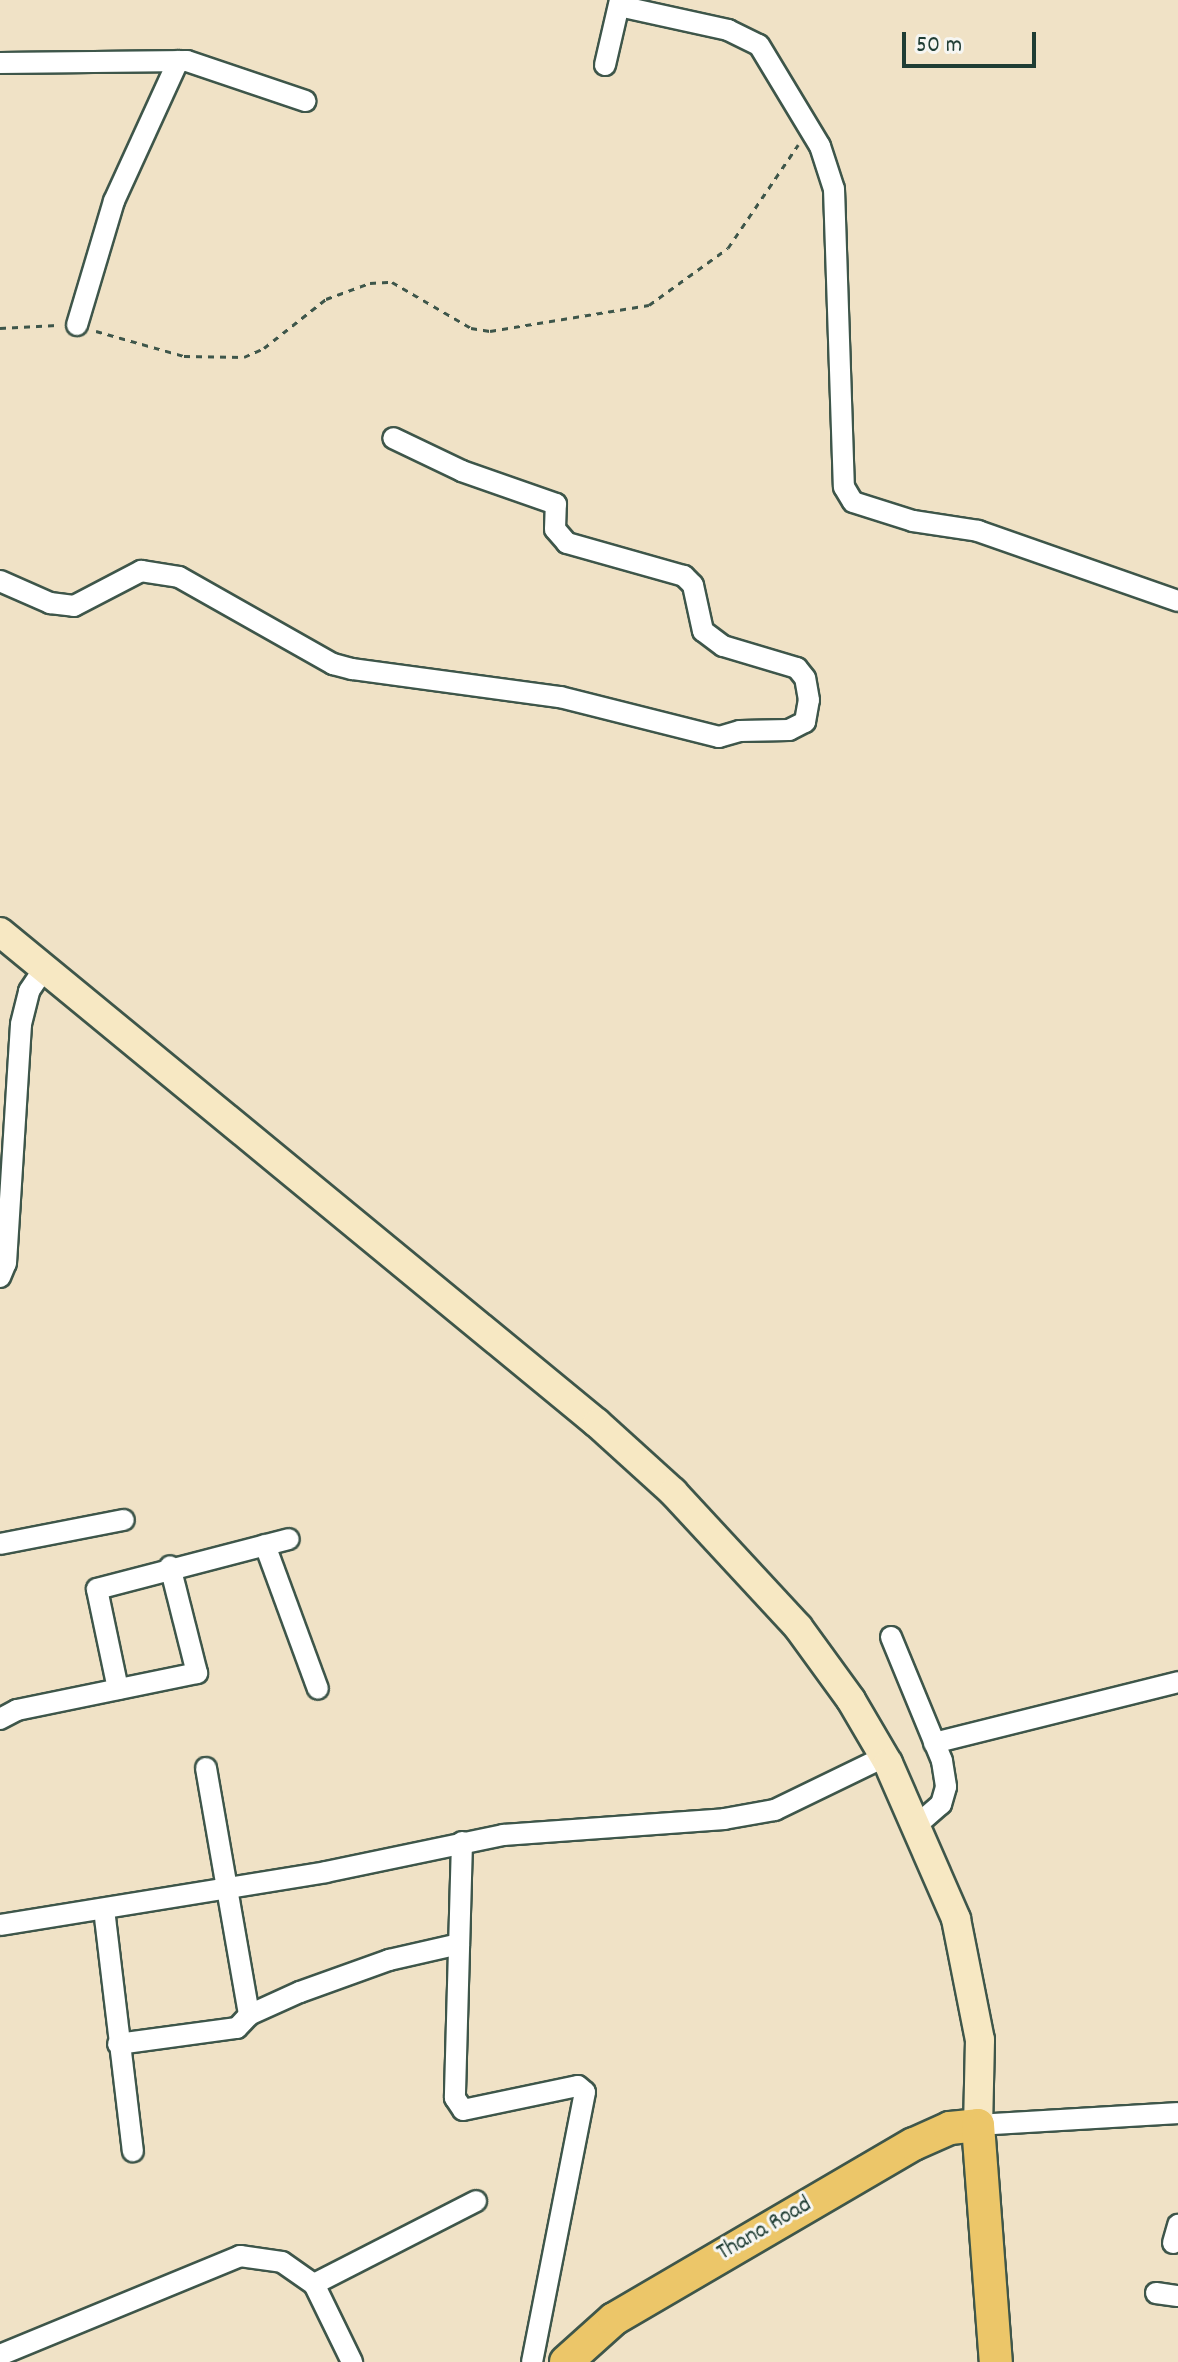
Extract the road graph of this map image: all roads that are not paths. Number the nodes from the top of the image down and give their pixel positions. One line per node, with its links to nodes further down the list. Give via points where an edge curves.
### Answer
1 (620, 3): 4 (street); 9 (street, via 728,30 759,45 810,130 834,189 844,487 853,502 913,521 978,531)
2 (178, 61): 3 (street); 5 (street); 6 (street, via 114,201)
3 (0, 63)
4 (605, 65)
5 (305, 101)
6 (77, 325)
7 (393, 438): 8 (street, via 462,471 556,504 555,529 567,543 684,576 693,585 703,631 735,651 797,668 809,690 805,722 789,730 719,737 560,697 352,669 333,664 273,625 169,575 125,575 74,606 50,603)
8 (0, 581)
9 (1178, 601)
10 (0, 932): 11 (main road)
11 (44, 969): 12 (street, via 29,991 21,1024 6,1263); 24 (main road, via 597,1423 673,1492 798,1627)
12 (0, 1277)
13 (124, 1520): 15 (street)
14 (289, 1539): 16 (street)
15 (0, 1544)
16 (265, 1545): 17 (street); 21 (street)
17 (170, 1566): 20 (street, via 97,1589); 20 (street, via 197,1673)
18 (891, 1637): 23 (street)
19 (1178, 1682): 23 (street)
20 (118, 1689): 22 (street)
21 (318, 1689)
22 (0, 1719)
23 (934, 1743): 26 (street, via 946,1787 941,1804)
24 (884, 1757): 26 (main road); 27 (street, via 775,1810)
25 (206, 1768): 28 (street)
26 (918, 1824): 35 (main road, via 956,1919 973,1983 980,2040)
27 (462, 1842): 28 (street); 31 (street)
28 (223, 1889): 29 (street); 32 (street)
29 (104, 1909): 30 (street); 33 (street)
30 (0, 1925)
31 (459, 1944): 32 (street, via 389,1960); 43 (street, via 455,2098 463,2110 578,2086 585,2092)
32 (249, 2015): 33 (street, via 237,2028)
33 (118, 2044): 36 (street)
34 (1178, 2113): 35 (street)
35 (978, 2125): 44 (highway, Thana Road, via 950,2128 900,2151 614,2319); 45 (highway)
36 (133, 2151)
37 (476, 2201): 38 (street)
38 (314, 2284): 41 (street, via 282,2262 240,2256); 42 (street)
39 (1156, 2293): 40 (street)
40 (1178, 2296)
41 (0, 2355)
42 (352, 2362)
43 (532, 2362)
44 (566, 2362)
45 (996, 2362)

